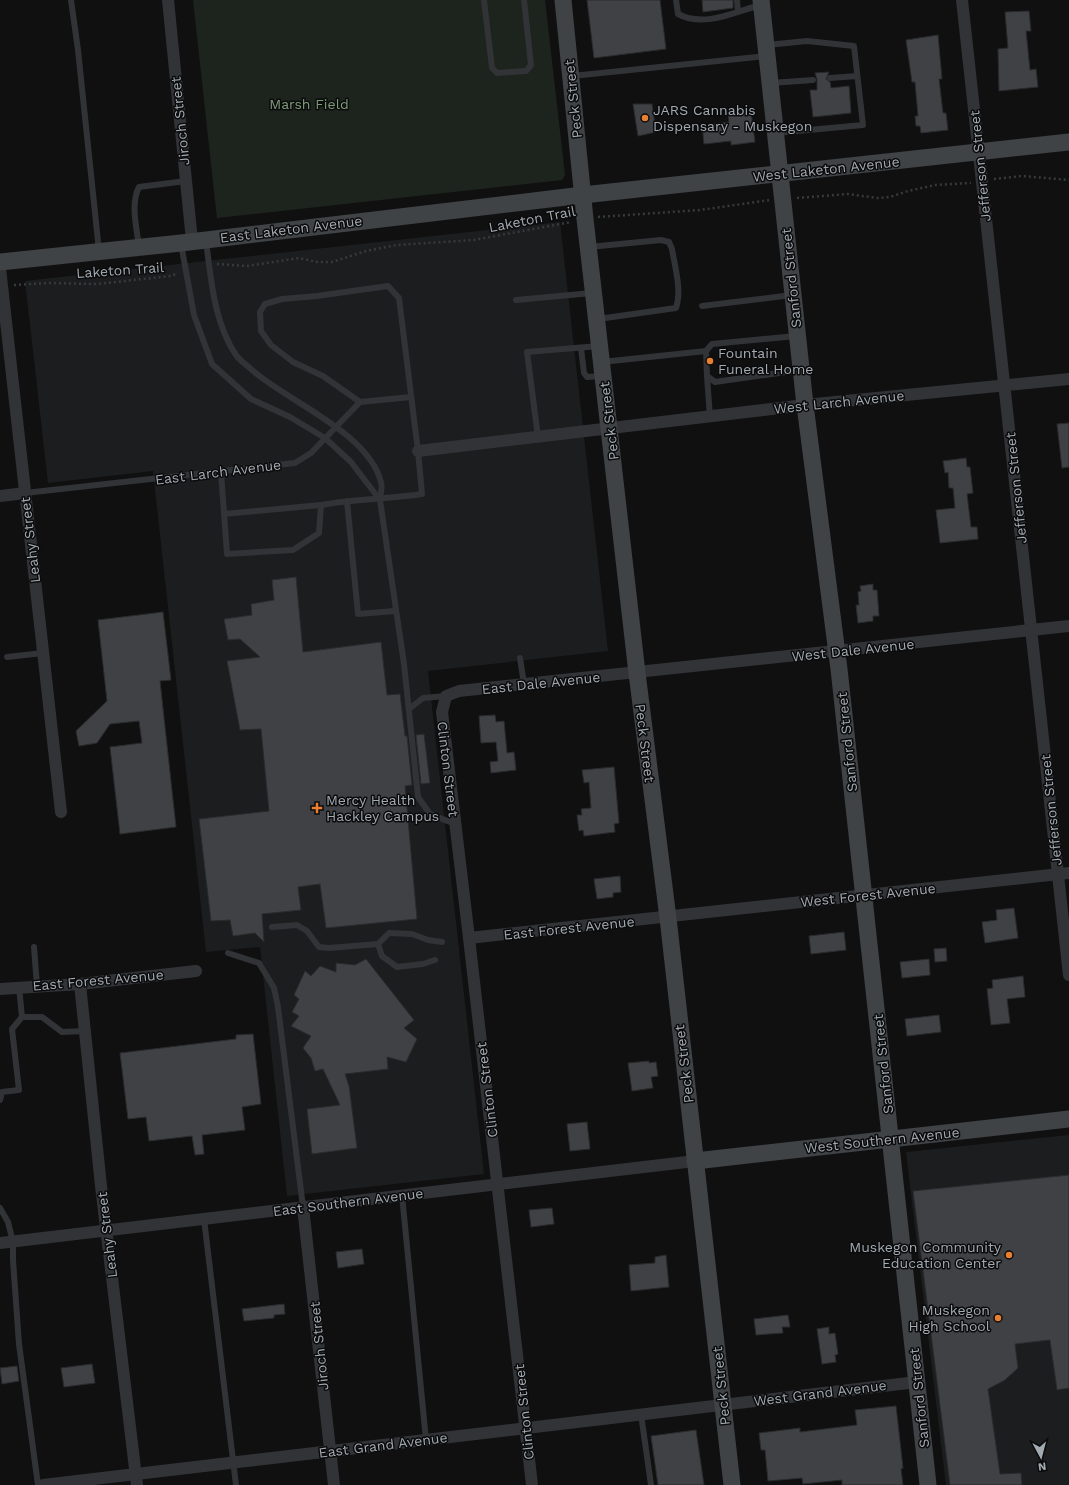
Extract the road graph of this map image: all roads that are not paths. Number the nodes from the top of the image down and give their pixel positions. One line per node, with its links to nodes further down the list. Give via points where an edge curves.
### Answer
1 (71, 0): 26 (lane)
2 (168, 0): 21 (street, Jiroch Street)
3 (484, 0): 4 (lane, via 492,68 497,73 526,71 531,65)
4 (524, 0)
5 (563, 0): 12 (street, Peck Street)
6 (676, 0): 10 (lane, via 678,14 687,18 727,16)
7 (737, 0): 10 (lane)
8 (962, 0): 19 (street, Jefferson Street)
9 (761, 2): 10 (lane); 11 (street, Sanford Street)
10 (738, 10)
11 (767, 50): 12 (lane); 13 (lane, via 807,41 854,46); 16 (street, Sanford Street)
12 (570, 76): 22 (street, Peck Street)
13 (857, 76): 14 (lane); 17 (lane, via 863,125)
14 (830, 78)
15 (813, 80): 16 (lane)
16 (770, 83): 17 (street, Sanford Street)
17 (775, 133): 20 (street, Sanford Street)
18 (1069, 142): 19 (street, West Laketon Avenue)
19 (978, 152): 20 (street, West Laketon Avenue); 41 (street, Jefferson Street)
20 (780, 174): 22 (street, West Laketon Avenue); 30 (street, Sanford Street)
21 (186, 181): 23 (street, Jiroch Street); 24 (lane, via 139,187 134,203)
22 (583, 195): 23 (street, East Laketon Avenue); 25 (street, Peck Street)
23 (193, 241): 24 (street, East Laketon Avenue); 46 (lane, via 209,263 222,326 237,356 266,382); 49 (lane, via 186,270 194,315 212,364 251,399 290,417)
24 (139, 247): 26 (street, East Laketon Avenue)
25 (589, 247): 29 (street, Peck Street); 33 (lane, via 661,240 669,242 678,292 676,308)
26 (99, 252): 27 (street, East Laketon Avenue)
27 (0, 262)
28 (0, 268): 52 (street, Leahy Street)
29 (594, 293): 31 (lane); 33 (street, Peck Street)
30 (793, 294): 32 (lane); 34 (street, Sanford Street)
31 (516, 300)
32 (702, 306)
33 (597, 319): 37 (street, Peck Street)
34 (798, 336): 36 (lane, via 712,344); 38 (street, Sanford Street)
35 (581, 348): 37 (lane); 37 (lane, via 584,373 587,377); 48 (lane, via 527,352)
36 (706, 351): 37 (lane); 39 (lane)
37 (602, 361): 47 (street, Peck Street)
38 (801, 370): 39 (lane, via 714,382); 44 (street, Sanford Street)
39 (707, 376): 45 (lane)
40 (1069, 379): 41 (street, West Larch Avenue)
41 (1005, 386): 44 (street, West Larch Avenue); 60 (street, Jefferson Street)
42 (411, 397): 43 (lane); 43 (lane, via 399,298 388,286 265,304 260,312 261,331 271,345 293,362 323,376); 50 (lane)
43 (360, 402): 46 (lane, East Larch Avenue)
44 (805, 405): 45 (street, West Larch Avenue); 61 (street, Sanford Street)
45 (710, 416): 47 (street, West Larch Avenue)
46 (336, 427): 49 (lane, East Larch Avenue); 54 (lane, via 372,461 382,483)
47 (610, 429): 48 (street); 65 (street, Peck Street)
48 (538, 437): 50 (street)
49 (325, 438): 51 (lane, East Larch Avenue, via 311,453 295,463); 54 (lane, via 351,462)
50 (418, 451): 54 (lane, via 422,494)
51 (221, 472): 52 (lane, East Larch Avenue); 57 (lane)
52 (25, 493): 53 (street, East Larch Avenue); 62 (street, Leahy Street)
53 (0, 496)
54 (380, 500): 55 (lane); 58 (lane)
55 (347, 501): 56 (lane); 58 (lane, via 358,614)
56 (321, 505): 57 (lane); 57 (lane, via 319,533 293,550 227,554)
57 (224, 514)
58 (395, 611): 68 (lane)
59 (1069, 626): 60 (street, West Dale Avenue)
60 (1032, 630): 61 (street, West Dale Avenue); 71 (street, Jefferson Street)
61 (837, 652): 65 (street, West Dale Avenue); 72 (street, Sanford Street)
62 (43, 653): 63 (lane); 69 (street, Leahy Street)
63 (7, 657)
64 (520, 658): 66 (lane)
65 (637, 673): 66 (street, East Dale Avenue); 73 (street, Peck Street)
66 (524, 684): 67 (street, East Dale Avenue, via 459,691)
67 (446, 696): 68 (lane, via 423,698); 70 (street, Clinton Street, via 442,712)
68 (409, 709): 70 (lane, via 418,797 430,814)
69 (61, 812)
70 (455, 824): 75 (street, Clinton Street)
71 (1063, 873): 72 (street, West Forest Avenue); 82 (street, Jefferson Street)
72 (864, 896): 73 (street, West Forest Avenue); 91 (street, Sanford Street)
73 (668, 918): 75 (street, East Forest Avenue); 92 (street, Peck Street)
74 (272, 927): 77 (lane, via 297,926 307,930 318,947)
75 (470, 938): 93 (street, Clinton Street)
76 (442, 942): 77 (lane, via 412,934 389,933)
77 (378, 944): 80 (lane, via 382,956 397,967)
78 (34, 946): 84 (lane)
79 (228, 953): 95 (lane, via 259,963 274,988)
80 (435, 960)
81 (196, 971): 83 (street, East Forest Avenue)
82 (1069, 975)
83 (80, 984): 84 (street, East Forest Avenue); 88 (street, Leahy Street)
84 (37, 986): 85 (street, East Forest Avenue)
85 (20, 987): 86 (street, East Forest Avenue); 87 (lane)
86 (0, 989)
87 (22, 1017): 88 (lane, via 42,1017 62,1032); 89 (lane, via 12,1029 19,1090 2,1092)
88 (86, 1031): 98 (street, Leahy Street)
89 (0, 1100)
90 (1069, 1119): 91 (street, West Southern Avenue)
91 (891, 1139): 92 (street, West Southern Avenue); 101 (street, Sanford Street)
92 (695, 1161): 93 (street, East Southern Avenue); 102 (street, Peck Street)
93 (498, 1184): 94 (street, East Southern Avenue); 104 (street, Clinton Street)
94 (402, 1195): 95 (street, East Southern Avenue); 105 (lane)
95 (303, 1207): 97 (street, East Southern Avenue); 106 (street, Jiroch Street)
96 (0, 1208): 99 (lane, via 8,1222)
97 (204, 1219): 98 (street, East Southern Avenue); 107 (lane)
98 (107, 1230): 99 (street, East Southern Avenue); 108 (street, Leahy Street)
99 (13, 1242): 100 (street, East Southern Avenue); 109 (lane, via 19,1344)
100 (0, 1243)
101 (917, 1382): 102 (street, West Grand Avenue); 116 (street, Sanford Street)
102 (723, 1404): 103 (street, East Grand Avenue); 115 (street, Peck Street)
103 (641, 1414): 104 (street, East Grand Avenue); 114 (lane)
104 (526, 1428): 105 (street, East Grand Avenue); 113 (street, Clinton Street)
105 (426, 1440): 106 (street, East Grand Avenue)
106 (331, 1452): 107 (street, East Grand Avenue); 112 (street, Jiroch Street)
107 (233, 1463): 108 (street, East Grand Avenue); 111 (lane)
108 (136, 1480): 110 (street, East Grand Avenue)
109 (38, 1485)
110 (43, 1485)
111 (236, 1485)
112 (334, 1485)
113 (532, 1485)
114 (651, 1485)
115 (732, 1485)
116 (928, 1485)

